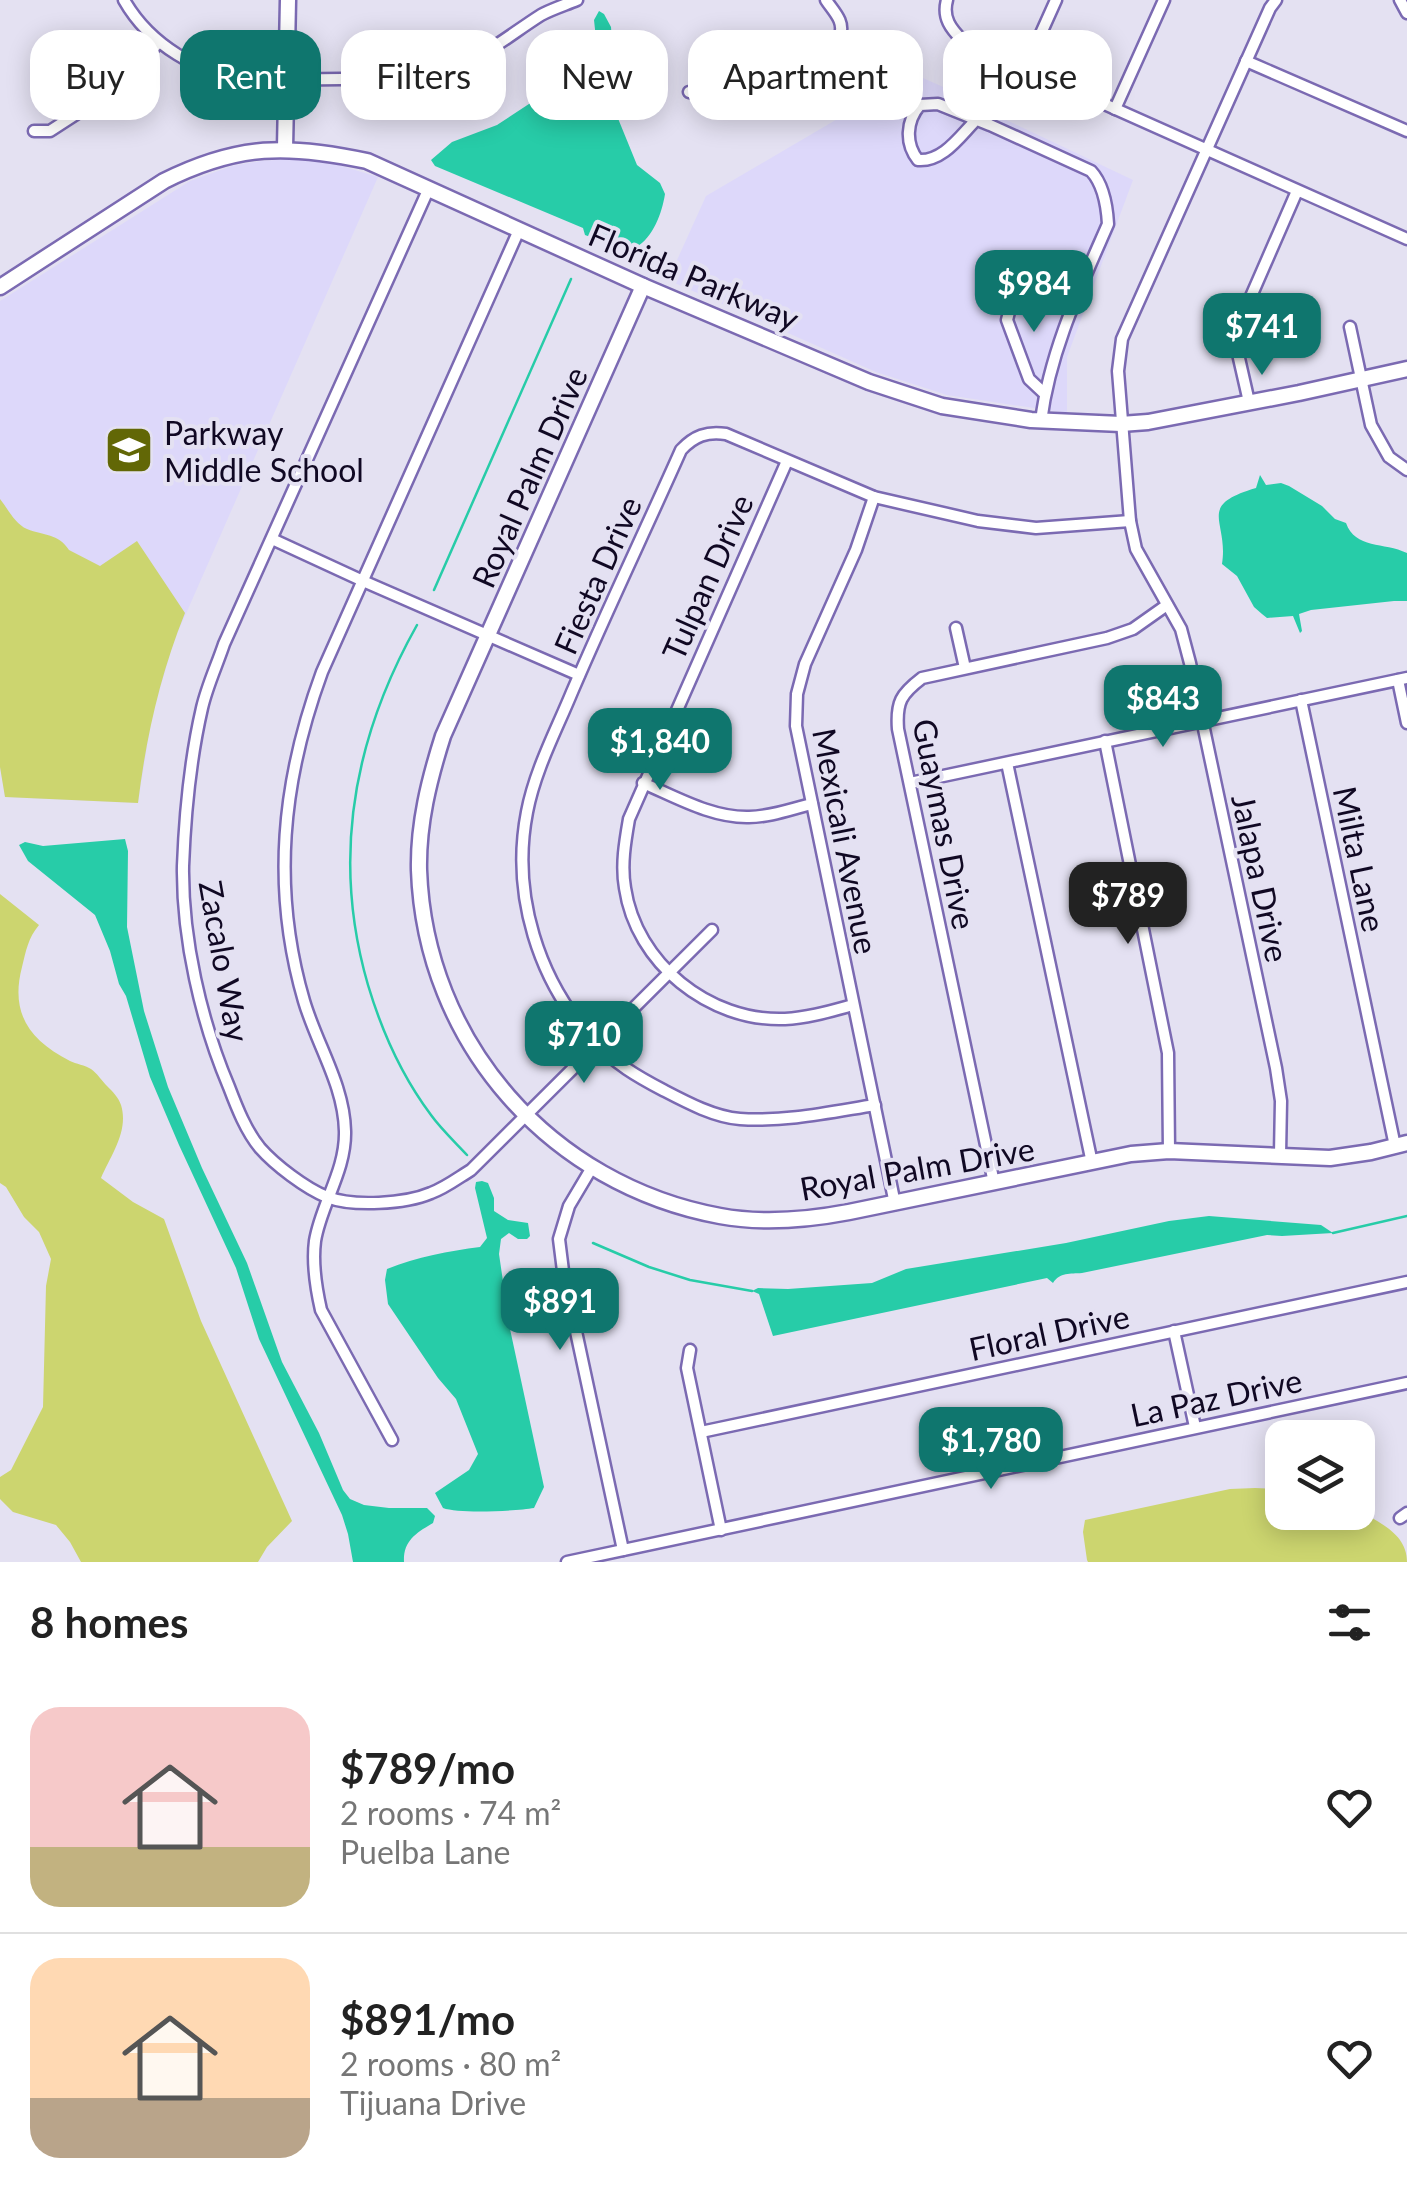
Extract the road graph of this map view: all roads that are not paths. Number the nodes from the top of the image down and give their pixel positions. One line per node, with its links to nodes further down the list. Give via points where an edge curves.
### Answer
1 (124, 0): 11 (street)
2 (288, 0): 12 (street)
3 (577, 0): 17 (street, via 446,71)
4 (826, 0): 13 (street)
5 (947, 0): 14 (street)
6 (1056, 0): 15 (street)
7 (1164, 0): 19 (street)
8 (1276, 0): 16 (street, Jalapa Drive)
9 (1400, 0): 10 (street)
10 (1407, 13)
11 (146, 30)
12 (288, 30)
13 (841, 30)
14 (952, 30)
15 (1043, 30)
16 (1246, 60): 23 (street); 26 (street, Jalapa Drive)
17 (321, 79)
18 (1112, 108): 19 (street)
19 (1115, 109): 26 (street)
20 (67, 120): 24 (street, via 50,131)
21 (286, 120): 25 (street)
22 (976, 120): 22 (street, via 938,104 920,105 909,126 910,149 918,160 930,161); 33 (street, via 1098,178 1108,224)
23 (1407, 130)
24 (34, 131)
25 (285, 148): 27 (street, Florida Parkway, via 367,160); 32 (street, Florida Parkway, via 188,169)
26 (1207, 151): 28 (street); 40 (street, Jalapa Drive, via 1122,339)
27 (429, 188): 29 (street, Florida Parkway); 45 (street, Zacalo Way)
28 (1297, 191): 30 (street); 38 (street, via 1238,324)
29 (519, 230): 31 (street, Florida Parkway); 46 (street)
30 (1407, 240)
31 (644, 286): 39 (street, Florida Parkway, via 869,382 942,406); 49 (street, Royal Palm Drive)
32 (0, 287)
33 (1072, 307): 37 (street); 37 (street, via 1046,294 1010,308 1007,320 1029,380)
34 (1350, 327): 36 (street)
35 (1407, 369): 36 (street, Florida Parkway)
36 (1361, 379): 38 (street, Florida Parkway); 42 (street, via 1371,425 1389,457)
37 (1044, 394): 39 (street)
38 (1249, 402): 40 (street, Florida Parkway)
39 (1042, 421): 40 (street, Florida Parkway)
40 (1122, 424): 44 (street, Jalapa Drive)
41 (786, 460): 43 (street, Fiesta Drive); 51 (street, Fiesta Drive, via 726,434 694,438 681,450); 58 (street, Tulpan Drive)
42 (1407, 470)
43 (874, 497): 44 (street, Fiesta Drive, via 1036,528); 60 (street, Mexicali Avenue, via 797,694 796,726)
44 (1130, 521): 47 (street, Jalapa Drive, via 1136,549)
45 (272, 539): 46 (street); 73 (street, Zacalo Way, via 203,705 188,784 183,870 189,941 214,1052 240,1115 260,1148)
46 (363, 581): 49 (street); 73 (street, via 309,706 286,812 289,934 344,1111 342,1160)
47 (1167, 605): 50 (street, Guaymas Drive, via 1108,638); 54 (street, Jalapa Drive, via 1181,630)
48 (956, 628): 50 (street)
49 (488, 636): 51 (street); 66 (street, Royal Palm Drive, via 434,765 419,870 426,932 448,1003 482,1063)
50 (965, 668): 59 (street, Guaymas Drive, via 922,678 905,690 896,710)
51 (580, 675): 64 (street, Fiesta Drive, via 531,795 523,882 528,918 553,986)
52 (1402, 679): 53 (street); 55 (street)
53 (1301, 700): 54 (street); 67 (street, Milta Lane)
54 (1202, 721): 56 (street); 69 (street, Jalapa Drive, via 1276,1068)
55 (1407, 722)
56 (1105, 742): 57 (street); 68 (street, via 1168,1052)
57 (1007, 762): 59 (street); 70 (street)
58 (642, 783): 60 (street, via 732,817); 62 (street, Tulpan Drive, via 628,819 625,890 647,946)
59 (910, 784): 72 (street, Guaymas Drive)
60 (812, 804): 63 (street, Mexicali Avenue)
61 (712, 930): 62 (street, Zacalo Way)
62 (670, 974): 63 (street, Tulpan Drive, via 714,1005 758,1017 784,1019); 64 (street, Zacalo Way)
63 (853, 1005): 65 (street, Mexicali Avenue)
64 (597, 1044): 65 (street, Fiesta Drive, via 688,1104 736,1119); 66 (street, Zacalo Way)
65 (875, 1105): 74 (street, Mexicali Avenue)
66 (524, 1115): 71 (street, Royal Palm Drive); 73 (street, Zacalo Way, via 470,1170 430,1194 381,1203)
67 (1401, 1145): 69 (street, Royal Palm Drive, via 1330,1158)
68 (1168, 1151): 69 (street, Royal Palm Drive); 70 (street, Royal Palm Drive)
69 (1280, 1154)
70 (1092, 1163): 72 (street, Royal Palm Drive)
71 (592, 1169): 74 (street, Royal Palm Drive, via 677,1206 721,1216 817,1218); 83 (street, via 569,1206 559,1239)
72 (994, 1183): 74 (street, Royal Palm Drive)
73 (330, 1198): 81 (street, via 315,1242 321,1310)
74 (896, 1204)
75 (1407, 1282): 76 (street, Floral Drive)
76 (1174, 1331): 79 (street); 80 (street, Floral Drive)
77 (690, 1350): 80 (street)
78 (1407, 1383): 79 (street, La Paz Drive)
79 (1195, 1427): 82 (street, La Paz Drive)
80 (701, 1432): 82 (street)
81 (392, 1440)
82 (721, 1530): 83 (street, La Paz Drive)
83 (623, 1550): 84 (street, La Paz Drive)
84 (567, 1562)

